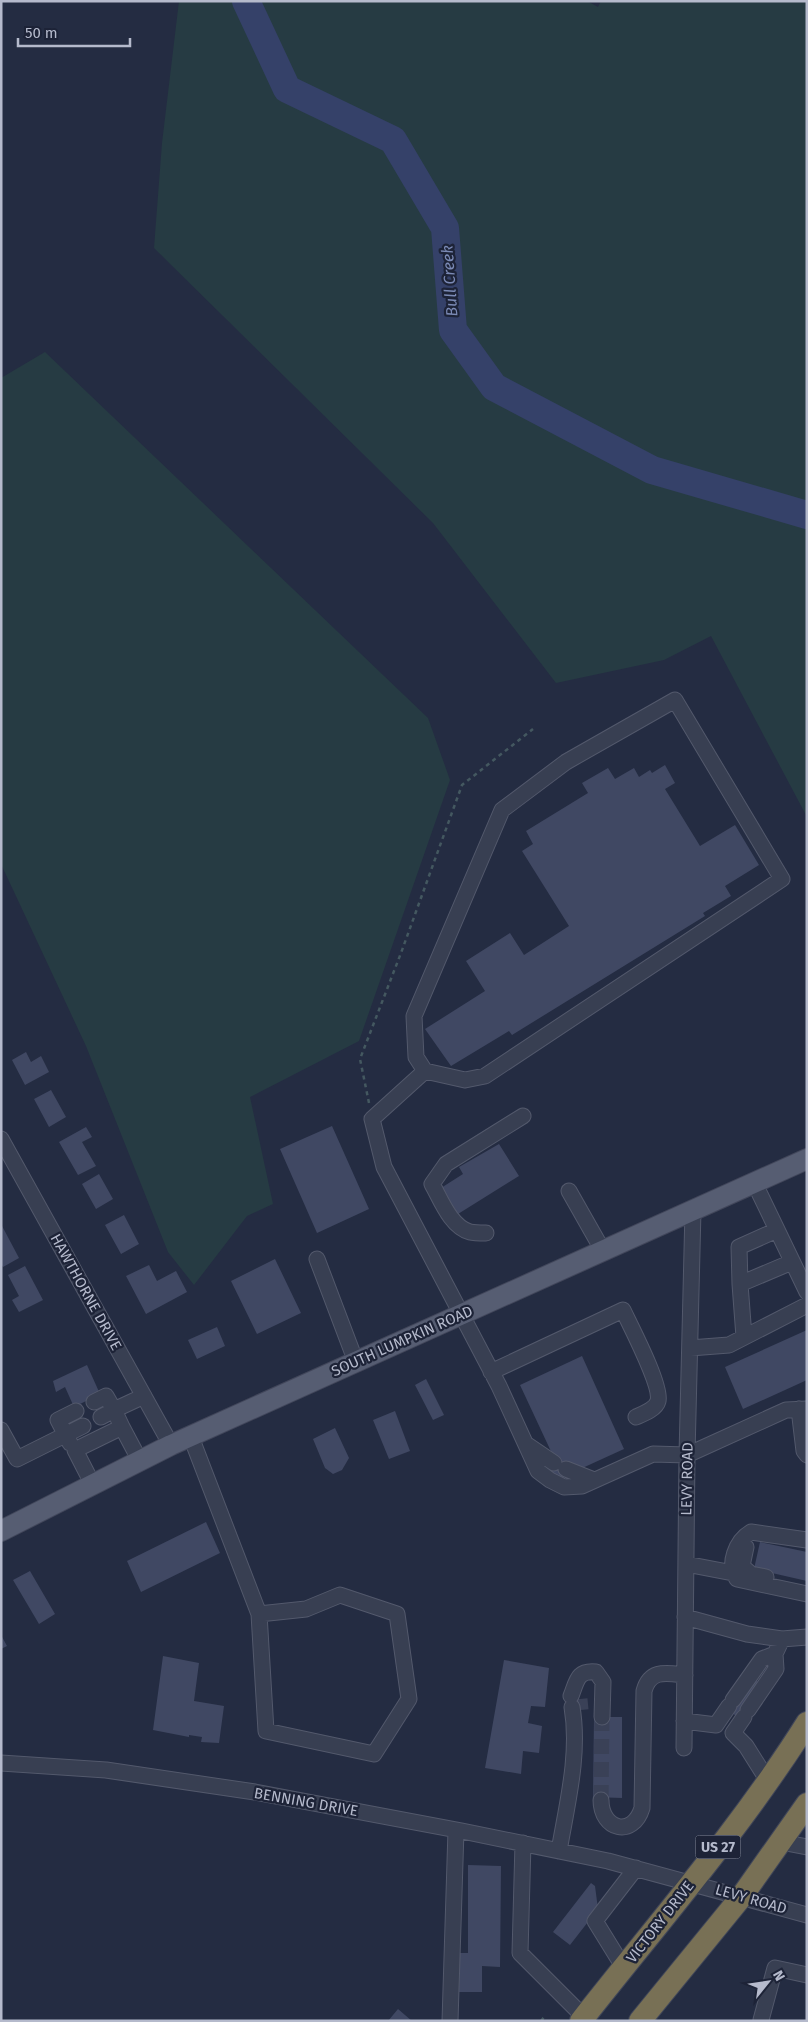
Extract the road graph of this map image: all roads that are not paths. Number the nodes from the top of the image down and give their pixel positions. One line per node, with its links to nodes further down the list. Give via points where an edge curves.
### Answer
1 (425, 1071): 1 (street, via 465,1080 486,1076 782,879 675,700 566,762 502,810 414,1016 416,1058); 16 (street, via 372,1119 384,1167)
2 (524, 1116): 9 (street, via 446,1164 432,1184 460,1227 470,1232)
3 (1, 1139): 21 (street, HAWTHORNE DRIVE)
4 (805, 1164): 5 (main road, SOUTH LUMPKIN ROAD)
5 (754, 1182): 7 (main road, SOUTH LUMPKIN ROAD); 8 (street)
6 (569, 1191): 10 (street)
7 (693, 1210): 10 (main road, SOUTH LUMPKIN ROAD); 18 (street, LEVY ROAD)
8 (777, 1230): 12 (street); 13 (street, via 738,1247)
9 (486, 1233)
10 (602, 1251): 16 (main road, SOUTH LUMPKIN ROAD)
11 (317, 1259): 19 (street)
12 (792, 1262): 13 (street); 14 (street)
13 (740, 1284): 17 (street)
14 (807, 1292)
15 (807, 1305): 17 (street)
16 (460, 1315): 19 (main road, SOUTH LUMPKIN ROAD); 20 (street)
17 (744, 1337): 18 (street, via 729,1345)
18 (690, 1348): 35 (street, LEVY ROAD)
19 (356, 1362): 31 (main road, SOUTH LUMPKIN ROAD)
20 (491, 1372): 26 (street, via 623,1310 656,1384 658,1401 655,1407); 32 (street)
21 (144, 1396): 25 (street); 33 (street, HAWTHORNE DRIVE)
22 (94, 1402): 25 (street, via 106,1396)
23 (803, 1409): 35 (street, via 786,1410); 36 (street, via 804,1451)
24 (76, 1411): 30 (street, via 58,1420)
25 (108, 1413): 28 (street)
26 (636, 1417)
27 (83, 1426): 30 (street)
28 (122, 1427): 34 (street); 38 (street)
29 (1, 1430): 30 (street, via 17,1459)
30 (66, 1435): 34 (street)
31 (191, 1437): 33 (main road, SOUTH LUMPKIN ROAD); 49 (street)
32 (523, 1442): 37 (street); 39 (street)
33 (171, 1446): 38 (main road, SOUTH LUMPKIN ROAD)
34 (75, 1450): 41 (street)
35 (687, 1455): 40 (street, via 653,1454); 45 (street, LEVY ROAD)
36 (807, 1455)
37 (531, 1456): 39 (street); 40 (street, via 538,1471 550,1480 564,1486)
38 (140, 1461): 41 (main road, SOUTH LUMPKIN ROAD)
39 (559, 1469): 40 (street)
40 (588, 1483)
41 (92, 1485): 42 (main road, SOUTH LUMPKIN ROAD)
42 (1, 1531)
43 (760, 1532): 44 (street); 46 (street, via 745,1535 736,1550); 47 (street, via 749,1540 742,1566 750,1574)
44 (807, 1540)
45 (686, 1564): 46 (street); 50 (street, LEVY ROAD)
46 (733, 1573): 48 (street, via 737,1579)
47 (807, 1584)
48 (807, 1594)
49 (259, 1614): 49 (street, via 266,1731 374,1754 409,1699 397,1614 340,1595 306,1609)
50 (685, 1617): 52 (street); 54 (street, LEVY ROAD)
51 (807, 1637): 52 (street)
52 (782, 1640): 53 (street)
53 (775, 1654): 58 (street, via 762,1659); 59 (street, via 776,1669)
54 (685, 1675): 56 (street, LEVY ROAD); 63 (street, via 656,1674 646,1684 640,1816 635,1823 617,1827 603,1816)
55 (602, 1717): 69 (street, via 601,1676 586,1671 578,1678 574,1754)
56 (684, 1721): 58 (street); 60 (street, LEVY ROAD)
57 (807, 1723): 62 (highway, VICTORY DRIVE / US 27)
58 (716, 1725): 59 (street)
59 (733, 1733): 62 (street, via 746,1746)
60 (684, 1748)
61 (1, 1763): 65 (street, BENNING DRIVE, via 106,1770 255,1792)
62 (768, 1781): 72 (highway, VICTORY DRIVE / US 27)
63 (601, 1800)
64 (807, 1804): 66 (highway)
65 (456, 1830): 67 (street, BENNING DRIVE); 78 (street)
66 (781, 1842): 68 (street); 73 (highway)
67 (523, 1843): 69 (street, BENNING DRIVE); 77 (street, via 520,1953)
68 (807, 1848)
69 (559, 1851): 70 (street, BENNING DRIVE)
70 (608, 1861): 71 (street, LEVY ROAD)
71 (636, 1868): 72 (street, LEVY ROAD); 75 (street, via 595,1921)
72 (691, 1882): 73 (street, LEVY ROAD); 75 (highway, VICTORY DRIVE / US 27)
73 (742, 1896): 74 (street, LEVY ROAD); 79 (highway)
74 (807, 1915)
75 (624, 1968): 77 (highway, VICTORY DRIVE / US 27)
76 (807, 1974): 80 (street, via 775,1968)
77 (582, 2019)
78 (450, 2021)
79 (640, 2021)
80 (762, 2021)

